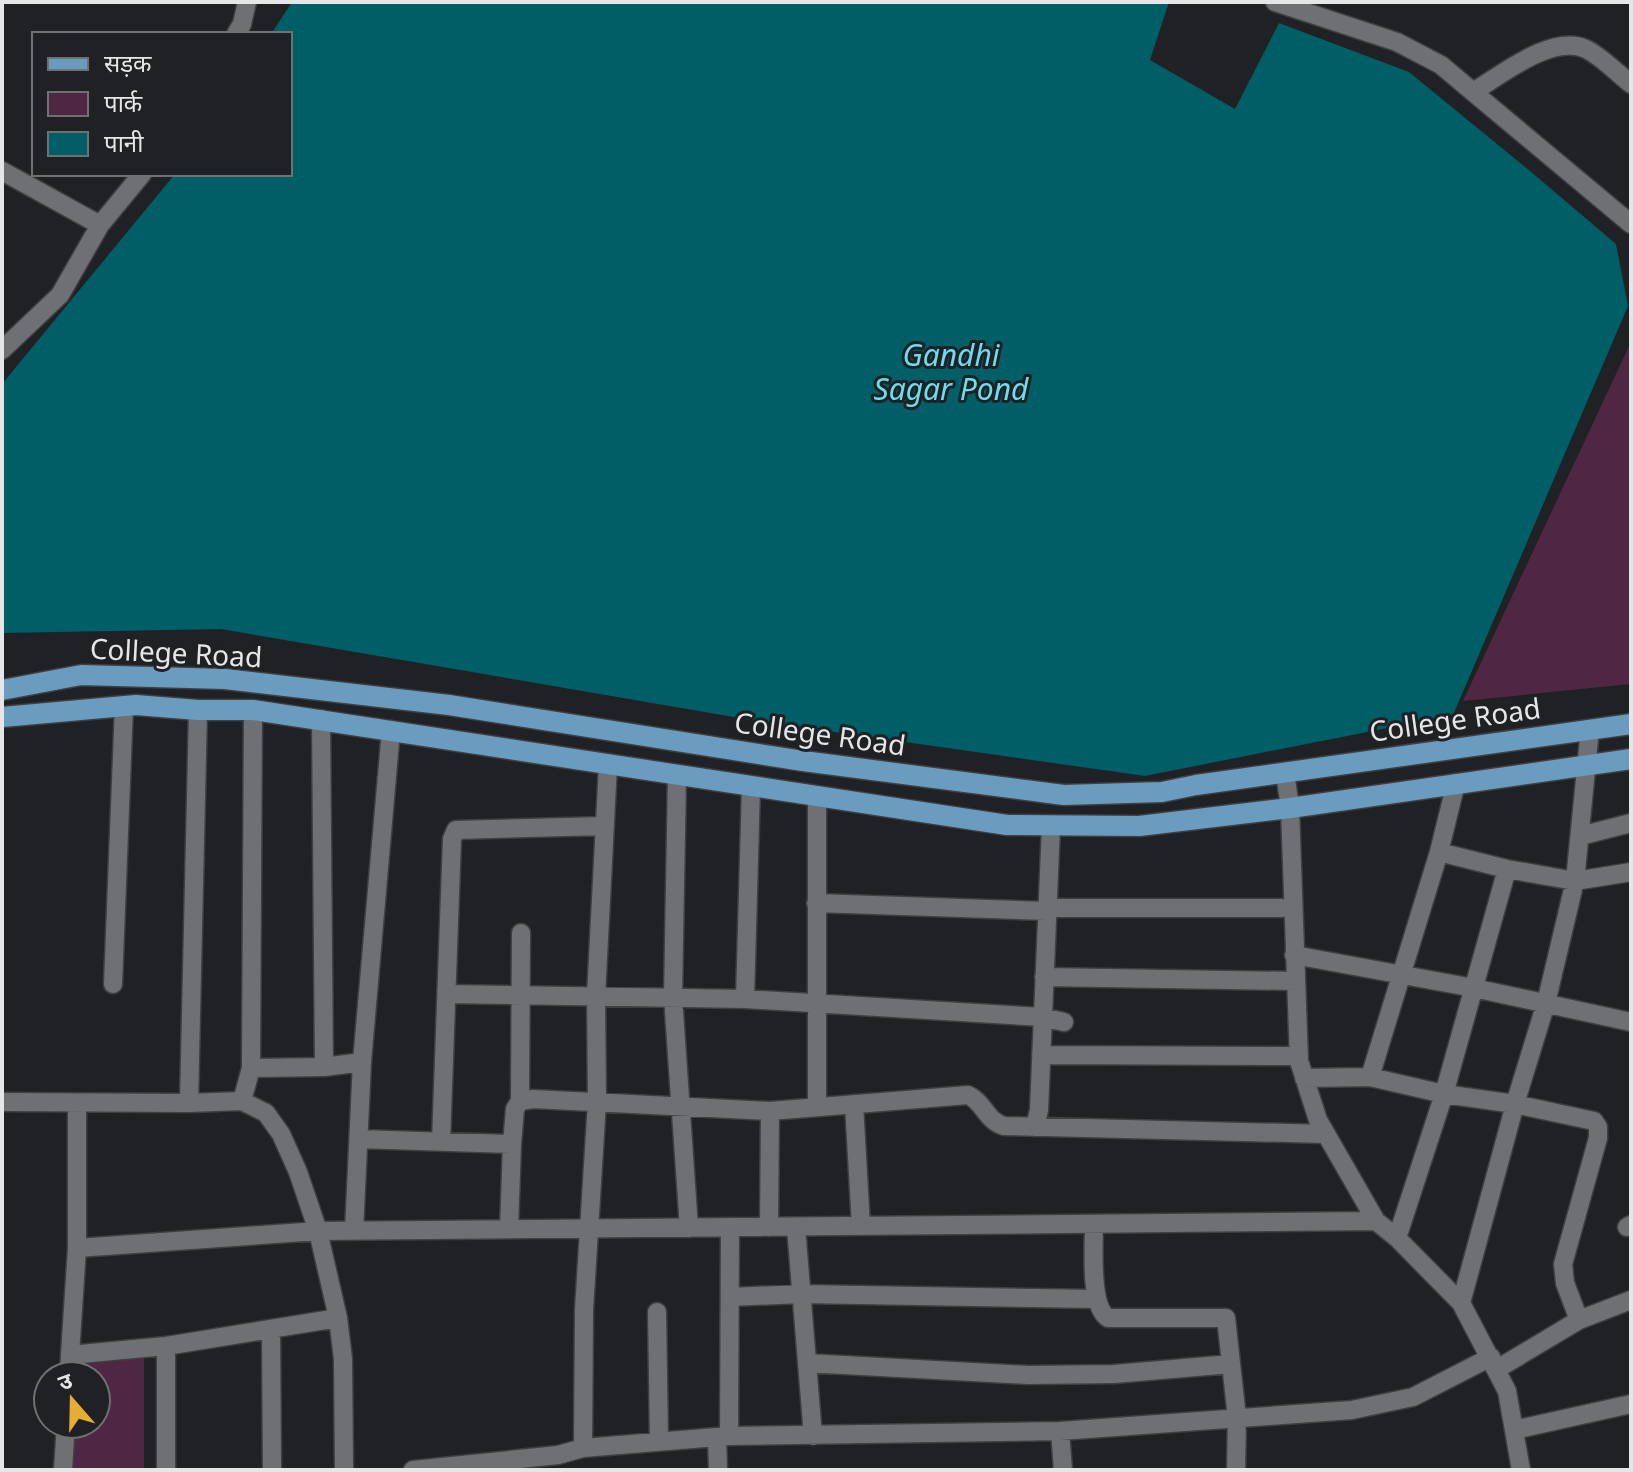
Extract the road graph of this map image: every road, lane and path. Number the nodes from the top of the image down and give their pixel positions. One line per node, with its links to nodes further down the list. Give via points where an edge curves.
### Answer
1 (247, 2): 3 (street)
2 (1275, 2): 5 (street, via 1397,42 1441,65)
3 (237, 32)
4 (1631, 84): 5 (street, via 1585,48 1564,45 1541,51)
5 (1473, 92): 8 (street)
6 (2, 171): 9 (street)
7 (140, 176): 9 (street)
8 (1631, 224)
9 (100, 225): 10 (street, via 60,295)
10 (2, 350)
11 (2, 690): 23 (main road, College Road, via 81,675 225,679 449,705 803,761 1064,795 1162,792)
12 (124, 706): 13 (main road, College Road); 15 (main road, College Road); 45 (street)
13 (198, 710): 14 (main road, College Road); 70 (street)
14 (253, 710): 16 (main road, College Road); 61 (street)
15 (2, 717)
16 (321, 719): 19 (main road, College Road); 60 (street)
17 (1631, 724): 18 (main road, College Road)
18 (1590, 729): 22 (street); 23 (main road, College Road)
19 (391, 730): 21 (main road, College Road); 59 (street)
20 (1631, 759): 22 (main road, College Road)
21 (608, 765): 24 (main road, College Road); 30 (street)
22 (1588, 766): 25 (main road, College Road); 32 (street)
23 (1285, 772): 28 (street)
24 (677, 776): 26 (main road, College Road); 50 (street)
25 (1456, 783): 28 (main road, College Road); 33 (street)
26 (751, 787): 27 (main road, College Road); 51 (street)
27 (817, 797): 31 (main road, College Road, via 1007,825); 37 (street)
28 (1290, 808): 31 (main road, College Road, via 1139,826); 41 (street)
29 (1631, 823): 32 (street)
30 (605, 826): 47 (street, via 456,830); 49 (street)
31 (1051, 826): 39 (street)
32 (1580, 836): 36 (street)
33 (1439, 852): 34 (street); 42 (street)
34 (1507, 869): 36 (street); 46 (street)
35 (1631, 872): 36 (street)
36 (1575, 881): 53 (street)
37 (816, 903): 39 (street); 52 (street)
38 (1282, 908): 39 (street)
39 (1047, 911): 43 (street)
40 (521, 933): 48 (street)
41 (1294, 955): 42 (street); 44 (street)
42 (1402, 974): 46 (street); 62 (street)
43 (1044, 977): 44 (street); 54 (street)
44 (1295, 981): 58 (street)
45 (113, 984)
46 (1474, 988): 53 (street); 64 (street)
47 (447, 994): 48 (street); 79 (street)
48 (520, 995): 49 (street); 66 (street)
49 (596, 996): 50 (street); 68 (street)
50 (673, 997): 51 (street); 73 (street)
51 (745, 999): 52 (street)
52 (815, 1003): 54 (street); 74 (street)
53 (1546, 1003): 56 (street); 72 (street)
54 (1042, 1017): 55 (street); 57 (street)
55 (1064, 1022)
56 (1631, 1022)
57 (1041, 1055): 58 (street); 76 (street)
58 (1299, 1056): 63 (street)
59 (362, 1062): 60 (street); 78 (street)
60 (324, 1067): 61 (street)
61 (251, 1068): 65 (street)
62 (1370, 1077): 63 (street); 64 (street)
63 (1304, 1078): 77 (street)
64 (1444, 1094): 72 (street); 92 (street)
65 (242, 1101): 70 (street); 90 (street, via 266,1113 281,1134)
66 (520, 1101): 68 (street); 80 (street)
67 (2, 1102): 69 (street)
68 (597, 1102): 73 (street); 89 (street)
69 (77, 1103): 70 (street); 93 (street)
70 (189, 1103)
71 (854, 1104): 74 (street); 76 (street, via 968,1095 999,1125); 83 (street)
72 (1515, 1104): 98 (street); 101 (street, via 1594,1121 1598,1127 1563,1264)
73 (681, 1107): 75 (street); 87 (street)
74 (817, 1107): 75 (street)
75 (770, 1111): 85 (street)
76 (1035, 1127): 77 (street)
77 (1326, 1134): 81 (street)
78 (359, 1139): 79 (street); 91 (street)
79 (441, 1142): 80 (street)
80 (512, 1144): 88 (street)
81 (1376, 1221): 82 (street); 92 (street)
82 (1094, 1224): 83 (street); 96 (street)
83 (861, 1226): 86 (street)
84 (730, 1227): 85 (street); 87 (street); 95 (street)
85 (769, 1227): 86 (street)
86 (796, 1227): 94 (street)
87 (689, 1228): 89 (street)
88 (509, 1229): 89 (street); 91 (street)
89 (590, 1229): 117 (street)
90 (318, 1231): 91 (street); 93 (street); 100 (street)
91 (354, 1231)
92 (1397, 1238): 98 (street)
93 (77, 1248): 104 (street)
94 (802, 1294): 95 (street); 96 (street); 106 (street)
95 (730, 1297): 114 (street)
96 (1096, 1299): 108 (street, via 1108,1318 1226,1318)
97 (1631, 1300): 101 (street)
98 (1461, 1303): 107 (street)
99 (657, 1312): 116 (street)
100 (338, 1318): 102 (street); 122 (street)
101 (1579, 1320): 107 (street)
102 (271, 1329): 103 (street); 121 (street)
103 (166, 1346): 104 (street); 120 (street)
104 (70, 1355): 105 (street)
105 (70, 1360)
106 (807, 1363): 108 (street, via 1028,1375); 113 (street)
107 (1494, 1363): 110 (street, via 1389,1404); 111 (street, via 1507,1391)
108 (1231, 1364): 110 (street)
109 (1631, 1404): 111 (street)
110 (1237, 1418): 112 (street); 126 (street)
111 (1514, 1430): 127 (street)
112 (1060, 1431): 113 (street); 125 (street)
113 (813, 1436): 114 (street)
114 (723, 1437): 116 (street); 124 (street)
115 (65, 1440): 119 (street)
116 (659, 1441): 117 (street)
117 (583, 1448): 118 (street)
118 (560, 1462): 123 (street)
119 (63, 1470)
120 (166, 1470)
121 (272, 1470)
122 (344, 1470)
123 (413, 1470)
124 (718, 1470)
125 (1063, 1470)
126 (1236, 1470)
127 (1521, 1470)

